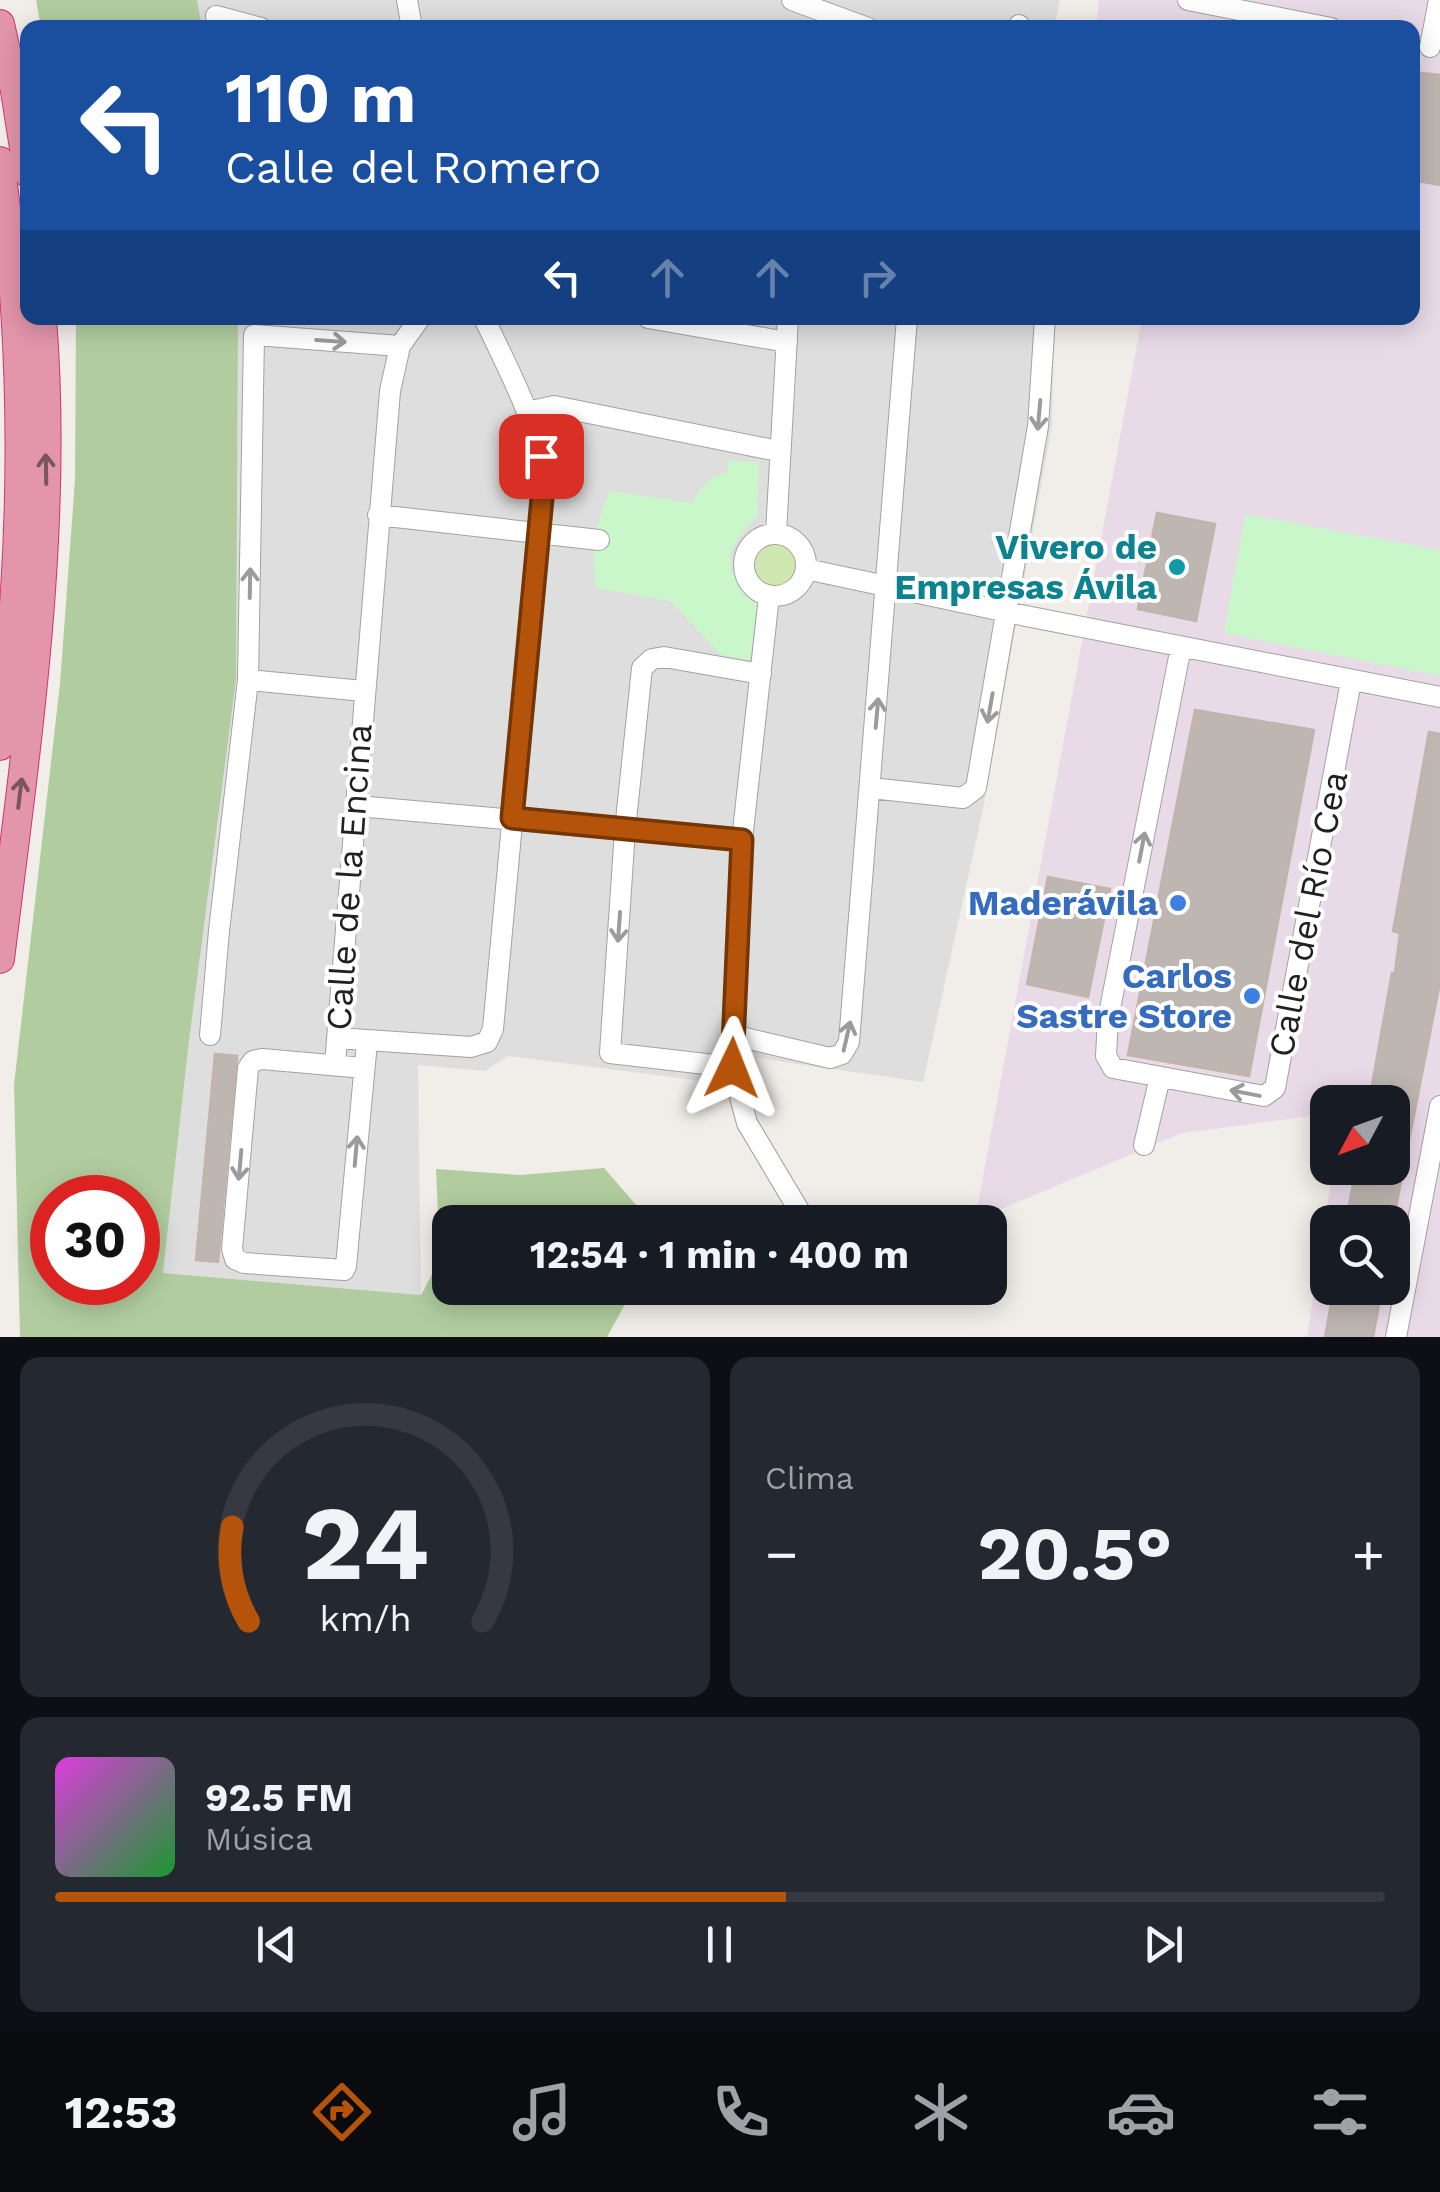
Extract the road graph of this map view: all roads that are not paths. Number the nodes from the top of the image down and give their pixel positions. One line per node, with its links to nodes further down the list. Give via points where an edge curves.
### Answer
1 (792, 0): 4 (street)
2 (1440, 0): 8 (street)
3 (1201, 1): 6 (street)
4 (816, 12): 5 (street)
5 (842, 20)
6 (1292, 20)
7 (0, 24): 9 (highway)
8 (1428, 46)
9 (20, 119)
10 (0, 161): 36 (highway, via 18,333 21,474)
11 (42, 325): 42 (highway, one-way to 11, via 41,594)
12 (415, 325): 19 (street, Calle de la Encina)
13 (484, 325): 20 (street)
14 (694, 325): 18 (street)
15 (787, 325): 18 (street)
16 (907, 325): 27 (street)
17 (1045, 325): 29 (street, one-way to 29, via 1038,426)
18 (786, 342): 21 (street)
19 (400, 346): 22 (street, Calle de la Encina); 32 (street, one-way to 19, via 254,334)
20 (527, 412): 21 (street, via 554,406); 23 (street, via 544,477)
21 (778, 451): 24 (street)
22 (378, 515): 23 (street); 34 (street, Calle de la Encina)
23 (538, 532): 25 (street); 39 (street)
24 (776, 533): 26 (street, via 802,548); 28 (street, via 756,539 743,566 749,583)
25 (598, 540)
26 (806, 569): 27 (street); 28 (street, via 797,587)
27 (888, 586): 29 (street); 37 (street, one-way to 27)
28 (769, 596): 31 (street)
29 (1008, 612): 30 (street); 37 (street, one-way to 37, via 976,788 963,798)
30 (1182, 648): 33 (street); 50 (street, Calle del Río Cea, one-way to 30, via 1113,1068 1106,1056)
31 (760, 674): 40 (street, via 664,657 642,668); 41 (street)
32 (248, 680): 34 (street, Calle de la Encina); 43 (street)
33 (1351, 681): 35 (street); 50 (street, Calle del Río Cea, one-way to 50, via 1275,1088 1264,1096)
34 (363, 691): 38 (street, Calle de la Encina)
35 (1440, 697)
36 (0, 746)
37 (871, 788): 44 (street, one-way to 37, via 830,1058 850,1042)
38 (357, 806): 39 (street); 45 (street, Calle de la Encina)
39 (512, 818): 40 (street); 46 (street, via 487,1042)
40 (625, 830): 41 (street); 49 (street, one-way to 49, via 610,1053)
41 (742, 840): 44 (street)
42 (0, 959)
43 (210, 1034)
44 (732, 1035): 49 (street)
45 (337, 1038): 46 (street); 47 (street, Calle de la Encina)
46 (367, 1042): 48 (street)
47 (335, 1064): 48 (street); 48 (street, one-way to 48, via 262,1059 248,1068 232,1249 244,1263 337,1272 346,1266)
48 (364, 1068)
49 (732, 1068): 53 (street, via 747,1123)
50 (1160, 1076): 52 (street)
51 (1440, 1106): 54 (street)
52 (1144, 1145)
53 (796, 1205)
54 (1396, 1337)

